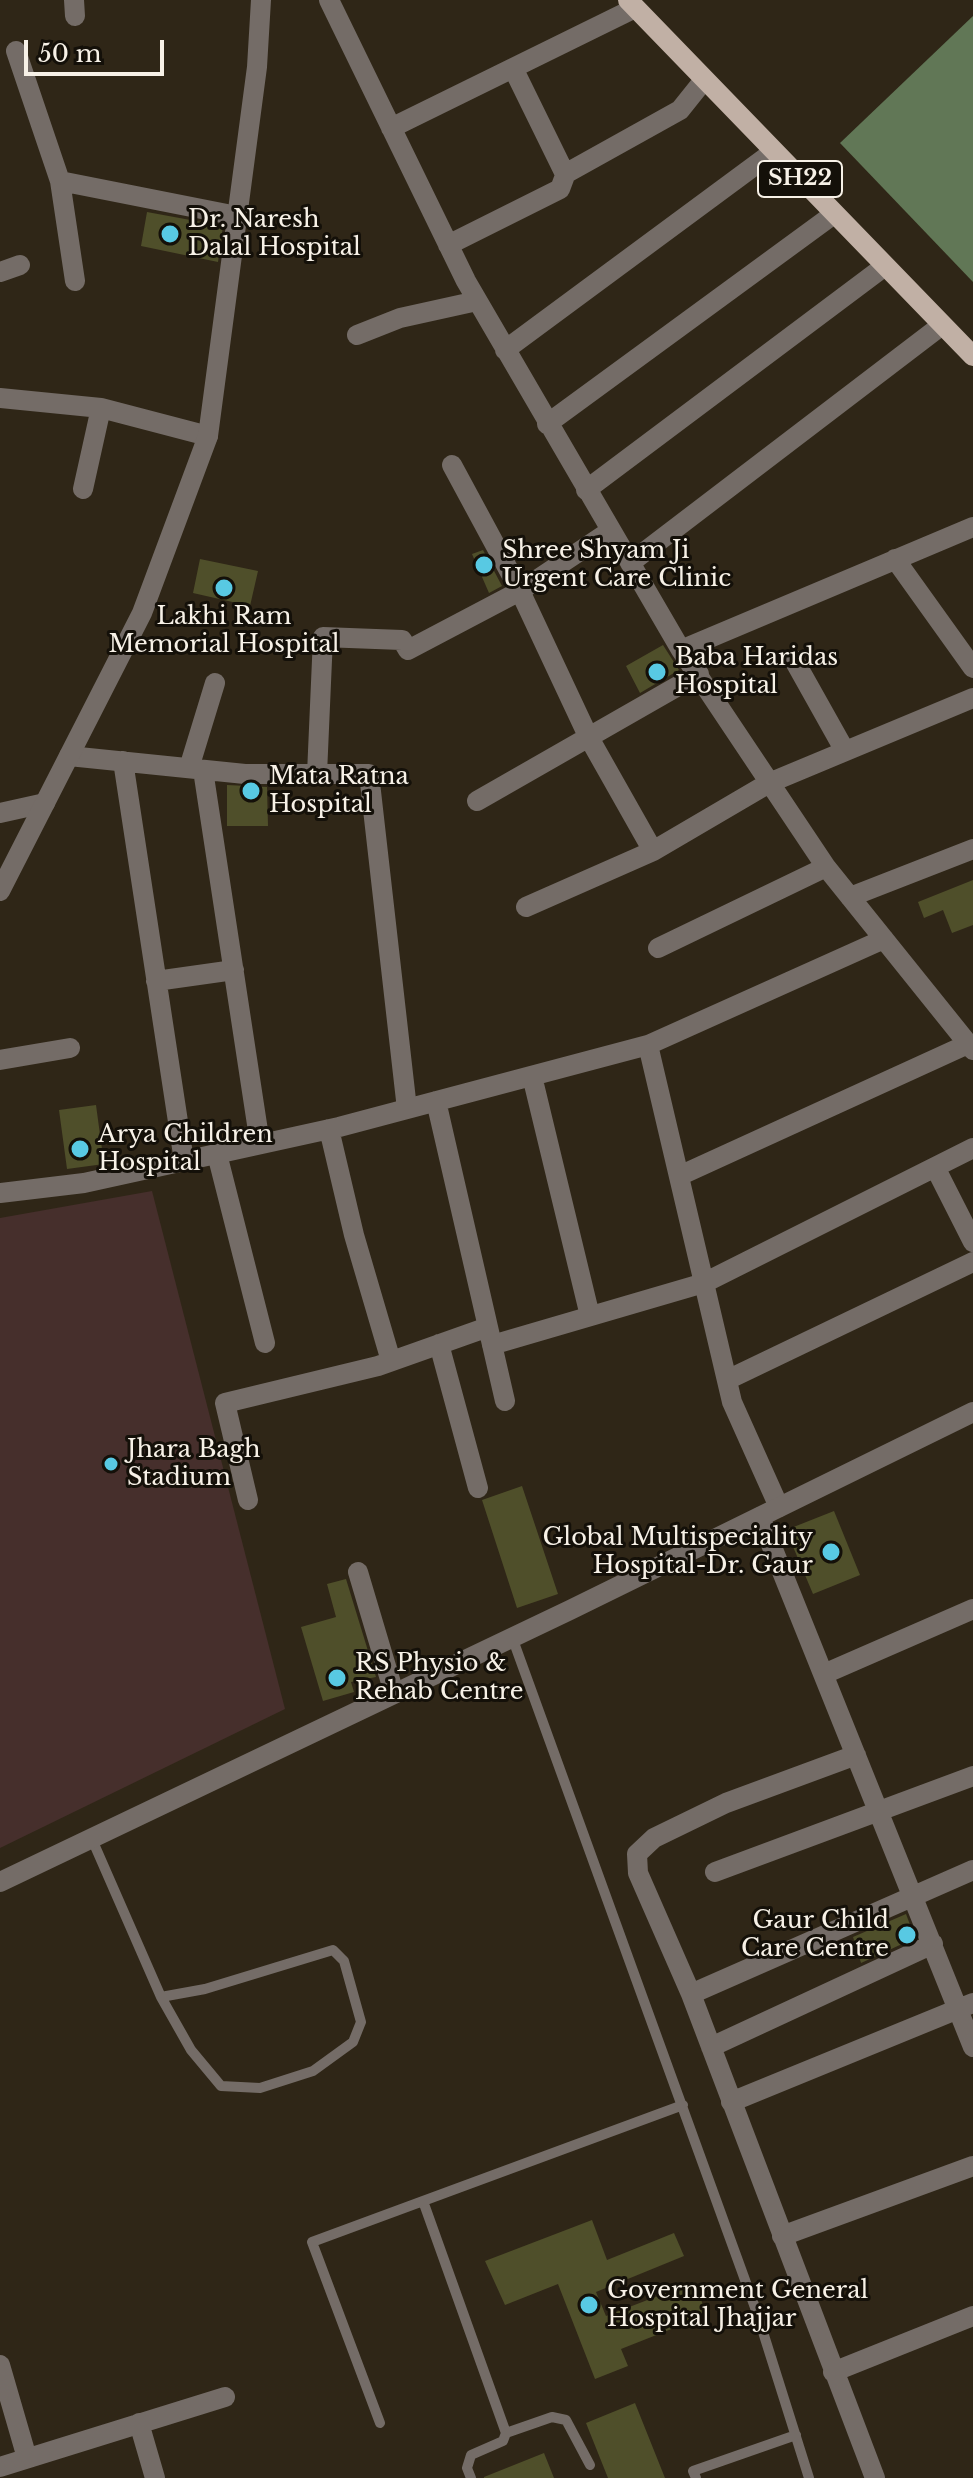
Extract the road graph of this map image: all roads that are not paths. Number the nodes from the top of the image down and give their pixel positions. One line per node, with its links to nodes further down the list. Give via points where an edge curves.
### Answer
1 (261, 0): 12 (street)
2 (329, 0): 7 (street)
3 (632, 4): 5 (street); 6 (main road, SH22)
4 (16, 51): 10 (street)
5 (513, 68): 7 (street); 9 (street)
6 (704, 80): 8 (main road, SH22); 9 (street, via 680,110)
7 (391, 128): 13 (street)
8 (773, 152): 11 (main road, SH22); 19 (street)
9 (566, 173): 13 (street, via 560,189)
10 (60, 181): 12 (street); 15 (street)
11 (834, 214): 14 (main road, SH22); 23 (street)
12 (237, 216): 24 (street)
13 (448, 245): 16 (street)
14 (885, 266): 17 (main road, SH22); 27 (street)
15 (75, 281)
16 (477, 301): 18 (street, via 400,318); 19 (street)
17 (942, 325): 20 (main road, SH22); 31 (street)
18 (357, 335)
19 (505, 350): 23 (street)
20 (973, 356)
21 (0, 398): 22 (street)
22 (101, 408): 24 (street); 26 (street)
23 (547, 424): 27 (street)
24 (208, 436): 41 (street, via 142,613)
25 (452, 465): 32 (street)
26 (83, 489)
27 (586, 490): 28 (street)
28 (610, 531): 31 (street); 32 (street)
29 (970, 534): 30 (street)
30 (895, 559): 33 (street); 35 (street)
31 (630, 563): 33 (street)
32 (520, 591): 39 (street); 44 (street, via 408,650 402,640 323,637)
33 (681, 650): 36 (street)
34 (794, 660): 40 (street)
35 (973, 668)
36 (699, 674): 39 (street); 45 (street)
37 (215, 683): 43 (street)
38 (973, 698): 40 (street)
39 (588, 736): 46 (street); 50 (street)
40 (845, 751): 45 (street)
41 (69, 756): 42 (street); 47 (street)
42 (123, 761): 43 (street); 58 (street)
43 (196, 769): 44 (street); 57 (street)
44 (317, 774): 65 (street, via 369,774)
45 (769, 783): 50 (street); 51 (street)
46 (477, 801)
47 (45, 803): 48 (street); 52 (street)
48 (0, 813)
49 (973, 849): 53 (street)
50 (653, 851): 54 (street)
51 (826, 867): 53 (street); 56 (street)
52 (0, 891)
53 (850, 897): 55 (street)
54 (526, 907)
55 (884, 939): 59 (street); 60 (street)
56 (658, 948)
57 (234, 970): 58 (street); 67 (street)
58 (156, 981): 70 (street)
59 (648, 1045): 63 (street); 72 (street)
60 (971, 1047): 72 (street)
61 (70, 1048): 62 (street)
62 (0, 1060)
63 (532, 1076): 64 (street); 77 (street)
64 (436, 1101): 65 (street); 78 (street)
65 (407, 1109): 66 (street)
66 (329, 1129): 67 (street); 81 (street)
67 (260, 1144): 69 (street)
68 (973, 1148): 71 (street)
69 (217, 1154): 70 (street); 79 (street)
70 (184, 1161): 73 (street, via 84,1183)
71 (935, 1167): 74 (street); 76 (street)
72 (679, 1176): 76 (street)
73 (0, 1193)
74 (973, 1242)
75 (973, 1262): 82 (street)
76 (704, 1283): 77 (street); 82 (street)
77 (590, 1316): 78 (street)
78 (490, 1336): 80 (street); 83 (street)
79 (265, 1343)
80 (439, 1344): 81 (street); 85 (street)
81 (391, 1361): 86 (street, via 225,1403)
82 (727, 1380): 87 (street)
83 (505, 1401)
84 (973, 1413): 87 (street)
85 (478, 1488)
86 (248, 1500)
87 (779, 1507): 88 (street)
88 (760, 1517): 91 (street); 92 (street)
89 (358, 1572): 93 (street)
90 (973, 1609): 92 (street)
91 (512, 1637): 93 (street); 109 (lane)
92 (824, 1674): 94 (street)
93 (394, 1693): 97 (street)
94 (856, 1755): 96 (street); 103 (street, via 726,1803 654,1838 637,1854 638,1873)
95 (973, 1776): 96 (street)
96 (879, 1810): 99 (street); 101 (street)
97 (91, 1837): 100 (street); 104 (lane)
98 (973, 1870): 101 (street)
99 (715, 1872)
100 (0, 1882)
101 (913, 1895): 102 (street); 103 (street)
102 (933, 1944): 105 (street); 106 (street)
103 (691, 1994): 106 (street)
104 (161, 1997): 104 (lane, via 191,2050 221,2086 260,2088 313,2071 353,2042 361,2022 344,1961 333,1950)
105 (966, 2006): 107 (street); 108 (street)
106 (711, 2047): 108 (street)
107 (973, 2047)
108 (731, 2102): 112 (street)
109 (683, 2105): 111 (lane); 120 (lane)
110 (973, 2166): 112 (street)
111 (423, 2201): 118 (lane, via 312,2242); 119 (lane)
112 (782, 2236): 115 (street)
113 (973, 2316): 115 (street)
114 (0, 2365): 121 (street)
115 (833, 2372): 128 (street)
116 (225, 2397): 117 (street)
117 (139, 2423): 121 (street); 124 (street)
118 (380, 2423)
119 (506, 2433): 122 (lane, via 552,2417 566,2420); 125 (lane, via 503,2441 471,2455)
120 (796, 2435): 126 (lane, via 693,2471); 127 (lane)
121 (27, 2458): 123 (street)
122 (590, 2465)
123 (0, 2467)
124 (155, 2478)
125 (471, 2478)
126 (696, 2478)
127 (809, 2478)
128 (875, 2478)

